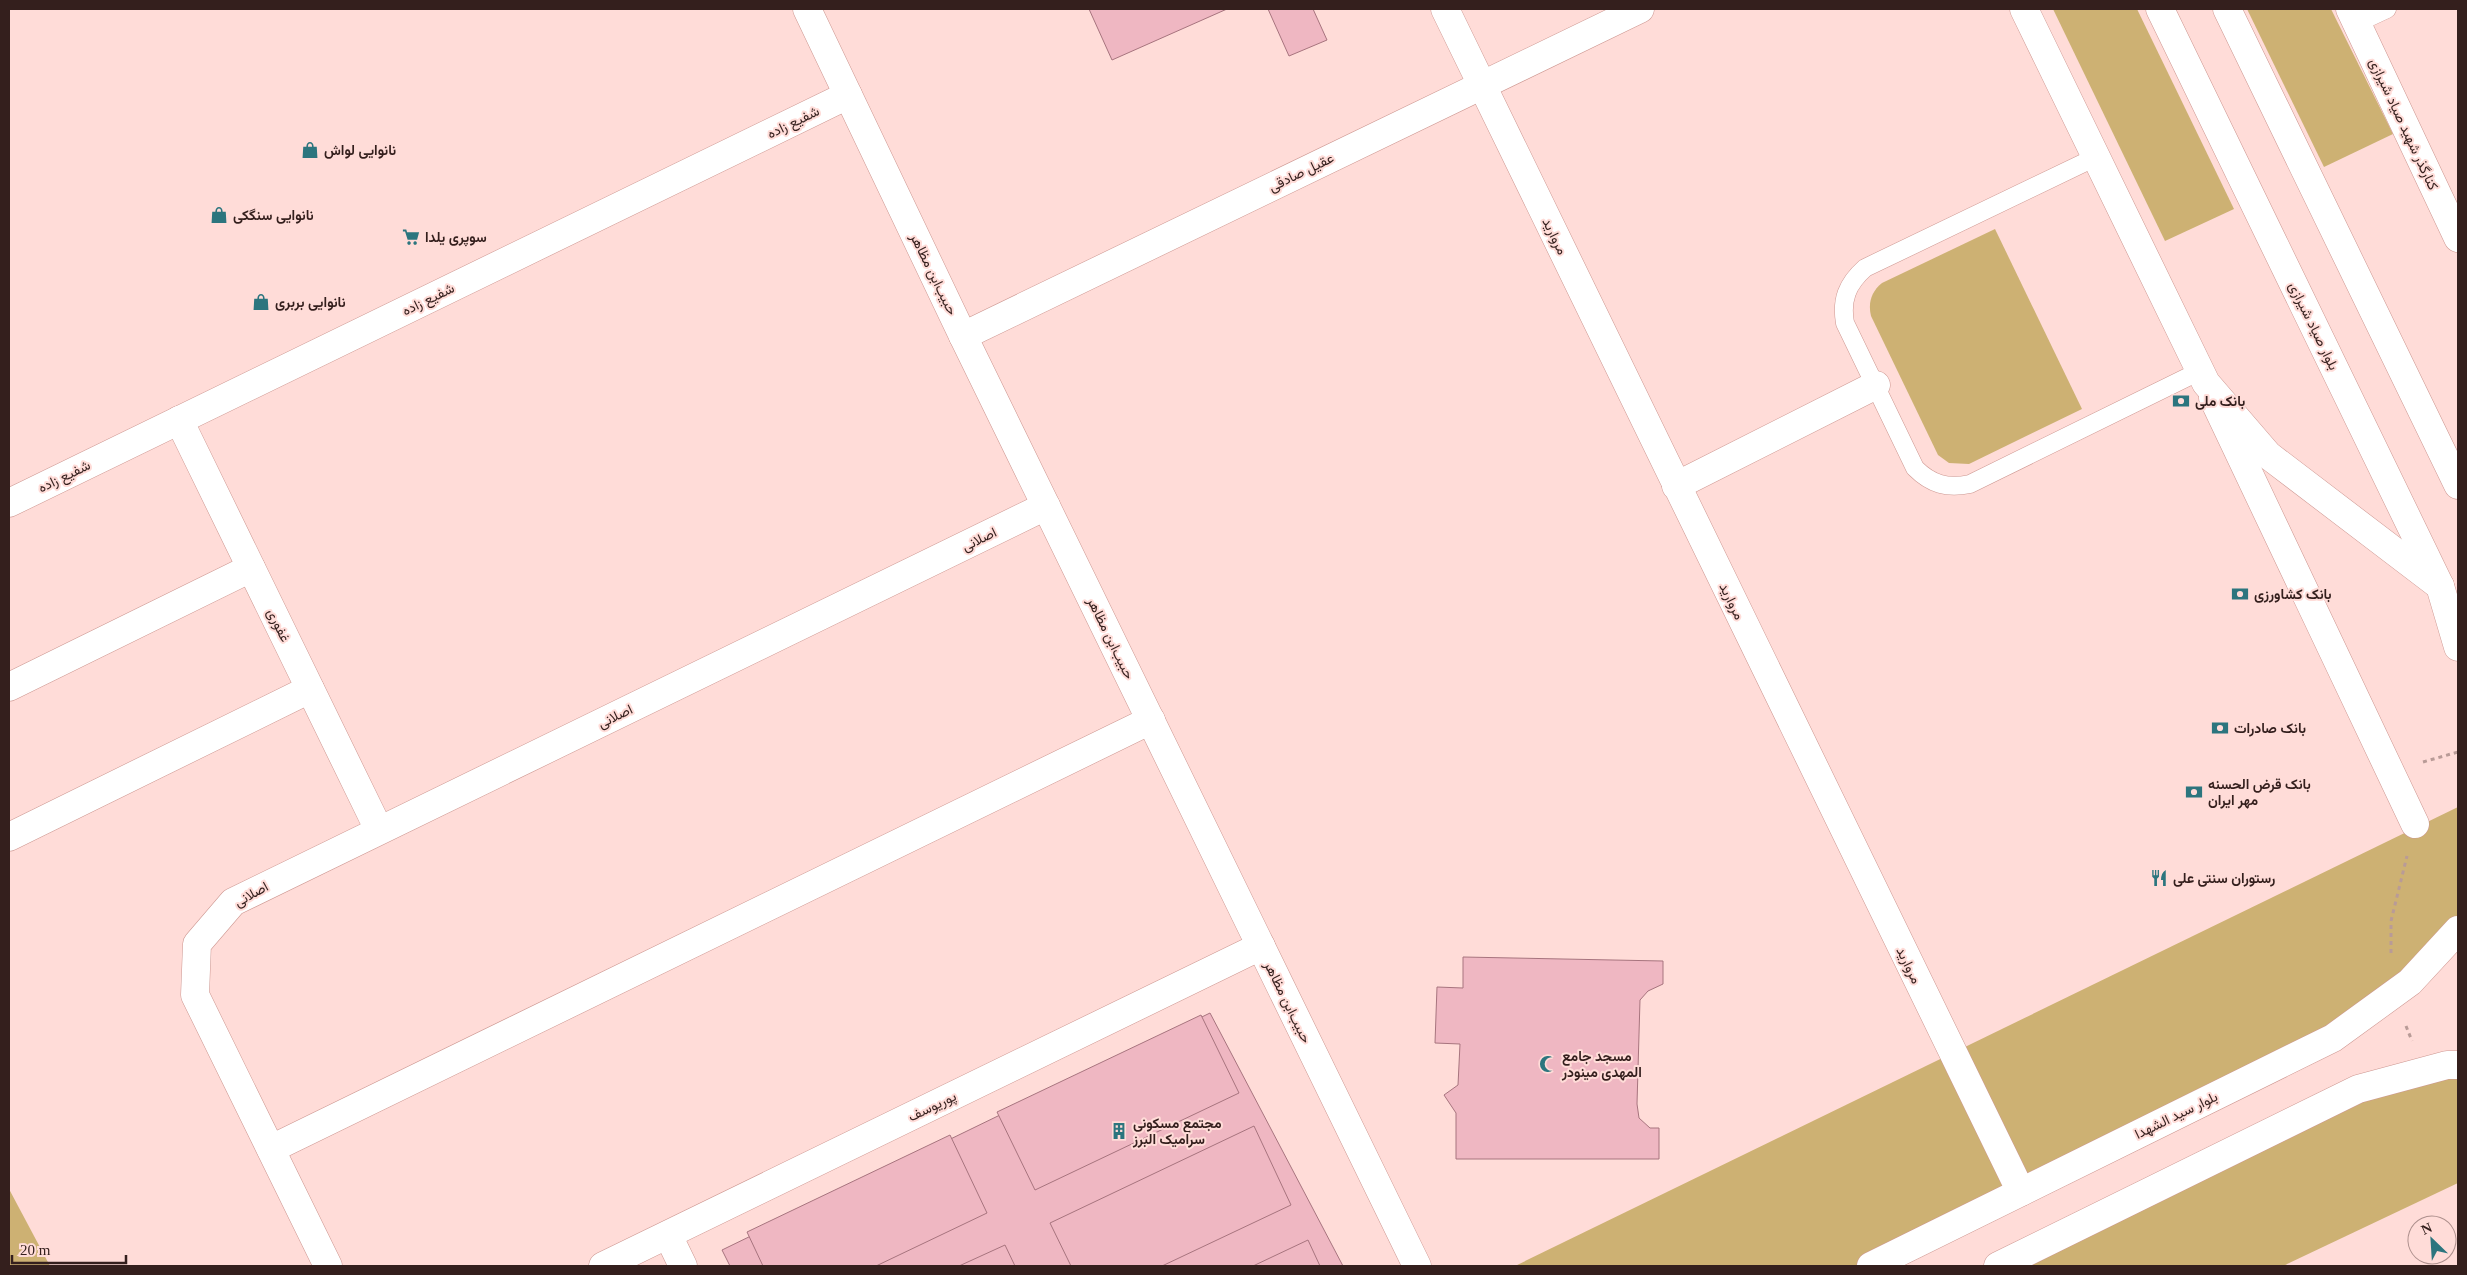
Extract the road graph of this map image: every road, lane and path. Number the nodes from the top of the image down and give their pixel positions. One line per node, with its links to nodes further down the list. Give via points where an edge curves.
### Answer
1 (806, 9): 10 (street, حبیب‌ابن مظاهر)
2 (1445, 9): 9 (street, مروارید)
3 (1640, 9): 9 (street, عقیل صادقی)
4 (2024, 9): 11 (street)
5 (2160, 9): 22 (street, بلوار صیاد شیرازی)
6 (2228, 9): 17 (street)
7 (2387, 9): 8 (lane)
8 (2354, 16): 12 (street, کنارگذر شهید صیاد شیرازی)
9 (1482, 85): 13 (street, عقیل صادقی); 18 (street, مروارید)
10 (848, 95): 13 (street, حبیب‌ابن مظاهر); 16 (street, شفیع زاده)
11 (2096, 156): 14 (street); 15 (lane, via 1865,268 1855,276 1848,287 1843,311 1845,323)
12 (2458, 238)
13 (964, 336): 20 (street, حبیب‌ابن مظاهر)
14 (2203, 377): 15 (lane, via 1958,487 1934,482 1915,468); 22 (street, via 2268,455); 27 (street)
15 (1876, 385): 18 (street)
16 (179, 420): 19 (street, شفیع زاده); 21 (street, غفوری)
17 (2458, 485)
18 (1676, 486): 34 (street, مروارید)
19 (9, 503)
20 (1046, 506): 26 (street, حبیب‌ابن مظاهر); 28 (street, اصلانی)
21 (251, 568): 24 (street); 25 (street, غفوری)
22 (2440, 586): 23 (street, بلوار صیاد شیرازی)
23 (2458, 647)
24 (9, 687)
25 (310, 689): 28 (street, غفوری); 29 (street)
26 (1151, 720): 31 (street, حبیب‌ابن مظاهر); 33 (street)
27 (2415, 824)
28 (379, 830): 33 (street, اصلانی, via 233,902 197,944 195,995)
29 (9, 837)
30 (2458, 930): 34 (street, بلوار سید الشهدا, via 2410,982 2333,1038)
31 (1261, 946): 35 (street, پوریوسف); 39 (street, حبیب‌ابن مظاهر)
32 (2458, 1065): 41 (street, via 2447,1065 2358,1089)
33 (270, 1149): 36 (street)
34 (2021, 1192): 40 (street, بلوار سید الشهدا)
35 (668, 1235): 37 (street, پوریوسف); 38 (street)
36 (328, 1266)
37 (603, 1266)
38 (683, 1266)
39 (1417, 1266)
40 (1870, 1266)
41 (1998, 1266)

